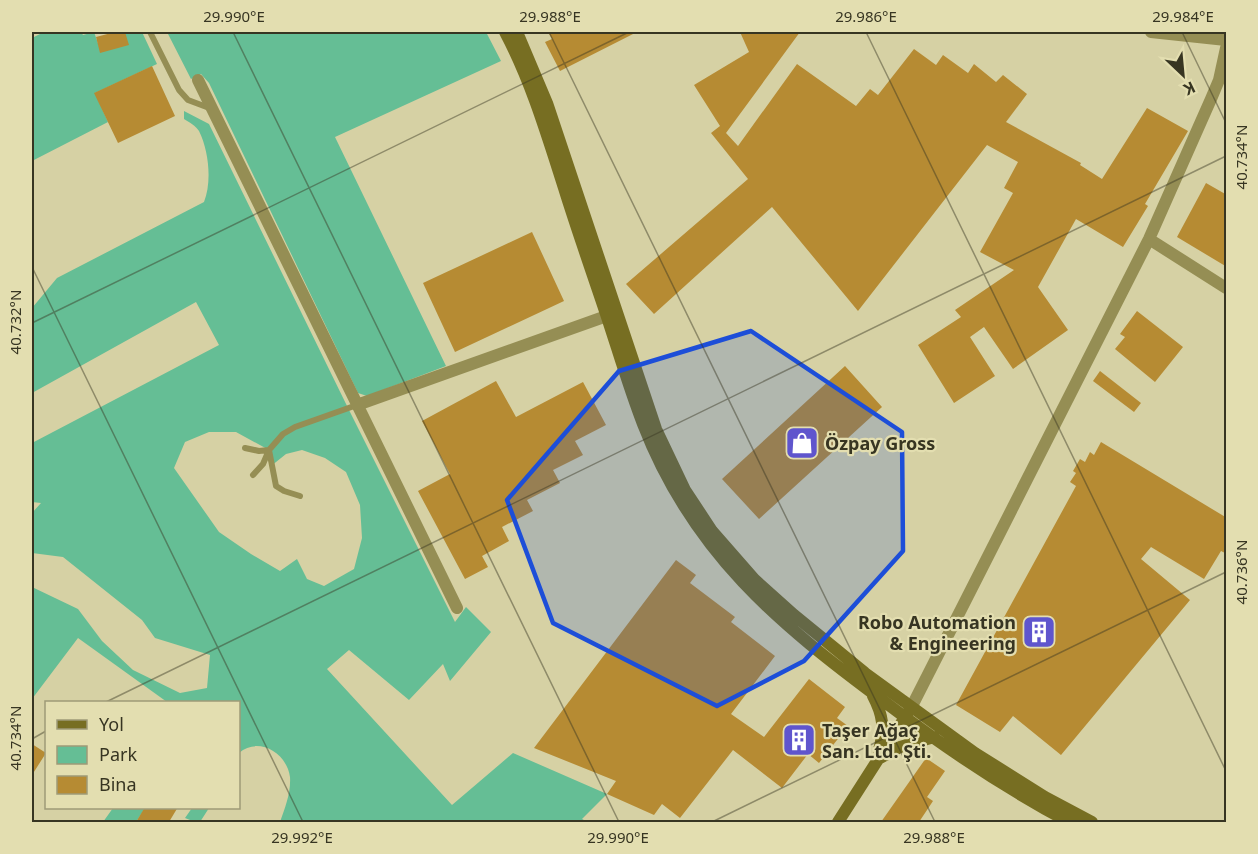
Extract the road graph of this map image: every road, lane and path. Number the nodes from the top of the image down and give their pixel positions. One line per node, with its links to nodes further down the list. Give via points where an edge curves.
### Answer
1 (150, 32): 8 (lane, via 179,90 188,100)
2 (505, 32): 11 (main road, via 531,90)
3 (517, 32): 11 (main road, via 543,93)
4 (1151, 32): 5 (street)
5 (1227, 40)
6 (1227, 48): 9 (street, via 1219,80)
7 (198, 80): 8 (street)
8 (212, 109): 12 (street)
9 (1149, 239): 10 (street); 19 (street)
10 (1227, 288)
11 (611, 314): 12 (street); 18 (main road, via 654,452 696,527 739,579 784,622); 19 (main road, via 663,445 712,531 781,604)
12 (357, 405): 14 (lane, via 295,427); 17 (street)
13 (245, 448): 14 (lane)
14 (269, 450): 15 (lane); 16 (lane, via 276,486)
15 (253, 475)
16 (300, 496)
17 (458, 608)
18 (870, 692): 19 (main road); 21 (main road, via 884,724)
19 (908, 713): 20 (main road); 21 (main road); 24 (main road)
20 (934, 737): 21 (main road, via 900,747); 23 (main road)
21 (877, 760): 22 (main road)
22 (838, 822)
23 (1069, 822)
24 (1092, 822)

